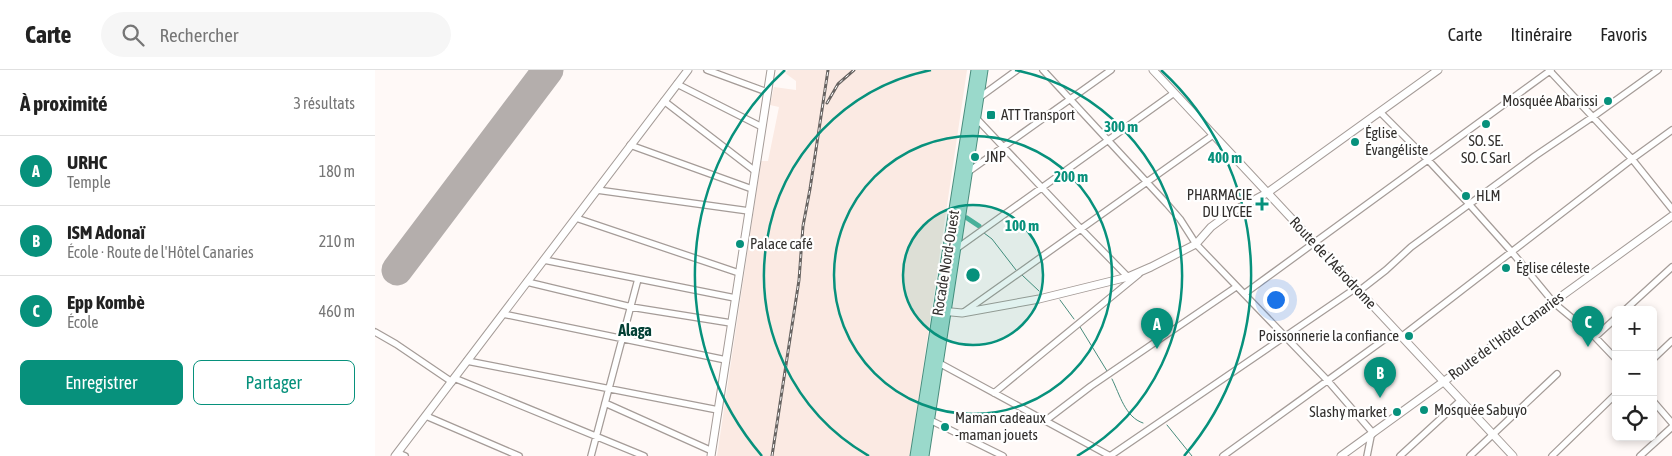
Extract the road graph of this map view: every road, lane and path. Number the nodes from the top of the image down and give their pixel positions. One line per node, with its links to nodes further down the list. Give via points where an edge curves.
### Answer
1 (687, 70): 13 (street)
2 (707, 70): 14 (street)
3 (771, 70): 14 (street)
4 (976, 70): 61 (main road, Rocade Nord-Ouest)
5 (983, 70): 16 (main road, Rocade Nord-Ouest)
6 (1017, 70): 16 (street)
7 (1043, 70): 17 (street)
8 (1111, 70): 17 (street)
9 (1153, 70): 15 (street, Route de l'Aérodrome)
10 (1438, 70): 19 (street)
11 (1550, 70): 20 (street); 29 (street)
12 (1658, 70): 20 (street)
13 (677, 84): 18 (street); 22 (street)
14 (767, 92): 22 (street)
15 (1174, 93): 24 (street, Route de l'Aérodrome); 25 (street)
16 (980, 97): 21 (main road, Rocade Nord-Ouest)
17 (1070, 99): 25 (street); 27 (street)
18 (664, 101): 26 (street); 30 (street)
19 (1380, 112): 29 (street); 36 (street)
20 (1594, 116): 28 (street); 37 (street)
21 (977, 118): 27 (street); 31 (main road, Rocade Nord-Ouest)
22 (762, 127): 30 (street)
23 (1672, 130): 28 (street)
24 (1213, 135): 32 (street); 36 (street, Route de l'Aérodrome)
25 (1107, 140): 32 (street); 33 (street)
26 (630, 146): 34 (street); 35 (street)
27 (1003, 147): 31 (street); 33 (street)
28 (1632, 159): 38 (street); 46 (street)
29 (1428, 160): 37 (street); 43 (street)
30 (755, 171): 34 (street)
31 (968, 172): 45 (main road, Rocade Nord-Ouest)
32 (1147, 182): 42 (street); 44 (street, via 1180,220)
33 (1042, 188): 42 (street); 45 (street)
34 (752, 189): 39 (street)
35 (597, 190): 39 (street); 41 (street)
36 (1267, 193): 43 (street, Route de l'Aérodrome); 44 (street, via 1230,213)
37 (1469, 204): 46 (street); 55 (street)
38 (1672, 209)
39 (749, 211): 49 (street)
40 (1672, 216): 58 (street, Route de l'Hôtel Canaries)
41 (576, 218): 47 (street); 49 (street)
42 (1081, 230): 51 (street); 63 (street)
43 (1314, 243): 55 (street, Route de l'Aérodrome); 56 (street)
44 (1195, 244): 50 (street); 54 (street)
45 (956, 249): 61 (main road, Rocade Nord-Ouest)
46 (1511, 251): 58 (street); 67 (street)
47 (544, 260): 52 (street); 53 (street)
48 (1672, 267): 59 (street)
49 (739, 273): 57 (street)
50 (1140, 273): 51 (street); 82 (street)
51 (1128, 277): 63 (street)
52 (638, 279): 57 (street); 60 (street)
53 (527, 282): 60 (street); 62 (street)
54 (1236, 287): 56 (street); 90 (street)
55 (1357, 290): 67 (street, Route de l'Aérodrome); 69 (street)
56 (1244, 294): 69 (street)
57 (735, 298): 65 (street)
58 (1553, 303): 68 (street); 80 (street, Route de l'Hôtel Canaries)
59 (1629, 306)
60 (631, 308): 65 (street); 70 (street)
61 (943, 311): 63 (street); 76 (main road, Rocade Nord-Ouest); 100 (main road, Rocade Nord-Ouest)
62 (503, 314): 70 (street); 75 (street)
63 (962, 314)
64 (1612, 322): 68 (street)
65 (731, 323): 74 (street)
66 (375, 332): 78 (street)
67 (1399, 334): 79 (street); 80 (street, Route de l'Aérodrome)
68 (1595, 337): 72 (street)
69 (1284, 338): 79 (street); 103 (street)
70 (623, 339): 74 (street); 81 (street)
71 (1672, 342): 73 (street)
72 (1612, 355)
73 (1657, 355)
74 (726, 360): 87 (street)
75 (467, 361): 78 (street); 81 (street)
76 (939, 363): 82 (street); 89 (main road, Rocade Nord-Ouest)
77 (1557, 374): 93 (street)
78 (453, 380): 88 (street); 94 (street)
79 (1328, 381): 92 (street); 104 (street)
80 (1443, 382): 84 (street, Route de l'Aérodrome); 92 (street, Route de l'Hôtel Canaries)
81 (609, 389): 85 (street); 87 (street)
82 (994, 393): 90 (street)
83 (1614, 396): 110 (street)
84 (1461, 400): 93 (street, Route de l'Aérodrome); 107 (street)
85 (605, 403): 94 (street); 95 (street)
86 (1657, 406): 91 (street)
87 (718, 410): 95 (street)
88 (426, 416): 96 (street); 97 (street)
89 (930, 420): 101 (main road, Rocade Nord-Ouest); 102 (street)
90 (1045, 421): 103 (street)
91 (1672, 425): 111 (street)
92 (1373, 433): 105 (street, Route de l'Hôtel Canaries); 106 (street)
93 (1493, 434): 108 (street); 109 (street, Route de l'Aérodrome)
94 (597, 436): 98 (street); 99 (street)
95 (711, 453)
96 (399, 455)
97 (519, 456)
98 (591, 456)
99 (644, 456)
100 (915, 456)
101 (924, 456)
102 (1003, 456)
103 (1110, 456)
104 (1223, 456)
105 (1341, 456)
106 (1367, 456)
107 (1400, 456)
108 (1470, 456)
109 (1513, 456)
110 (1552, 456)
111 (1639, 456)

